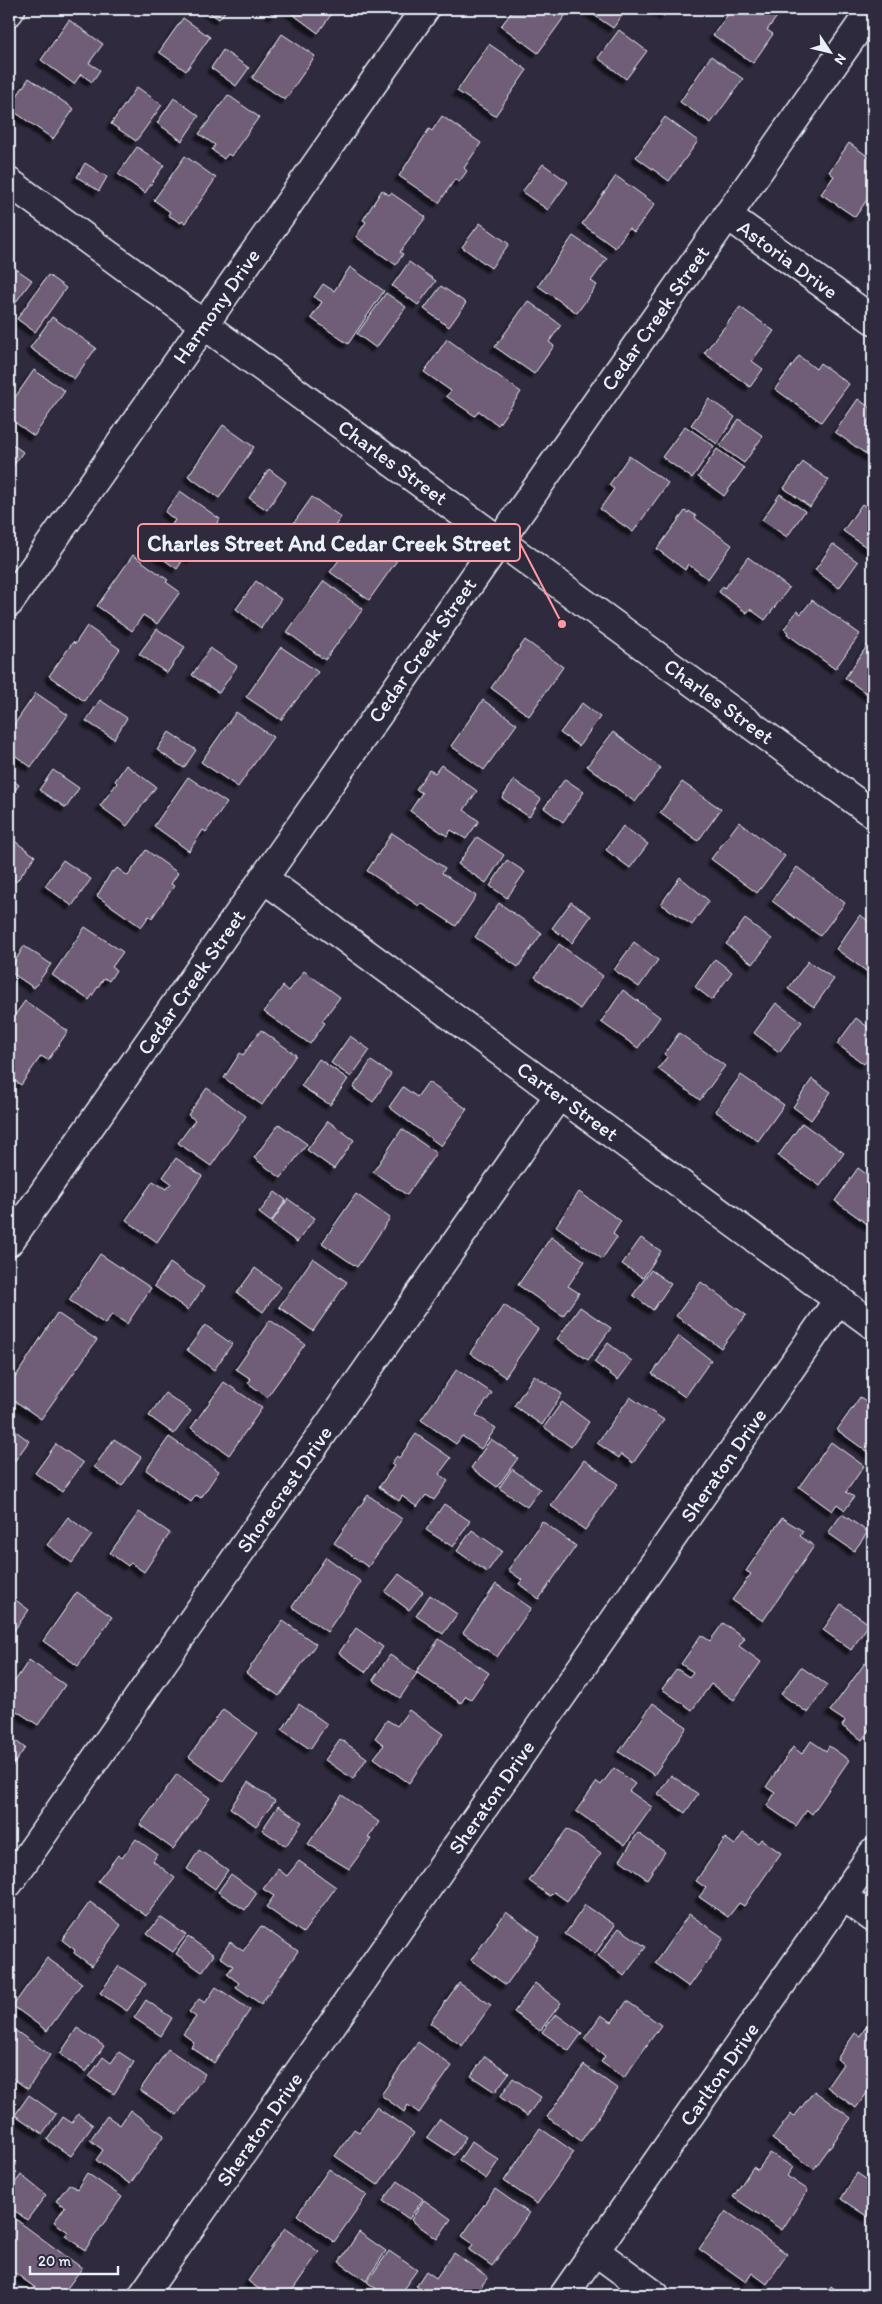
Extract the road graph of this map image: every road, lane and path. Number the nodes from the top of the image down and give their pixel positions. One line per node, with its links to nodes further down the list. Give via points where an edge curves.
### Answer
1 (11, 9): 4 (street)
2 (424, 9): 8 (street, Harmony Drive)
3 (872, 9): 6 (street, Cedar Creek Street)
4 (9, 12)
5 (9, 182): 8 (street, Charles Street)
6 (727, 215): 7 (street, Astoria Drive); 9 (street, Cedar Creek Street)
7 (873, 320)
8 (204, 324): 9 (street, Charles Street); 10 (street, Harmony Drive)
9 (499, 540): 11 (street, Charles Street); 12 (street, Cedar Creek Street)
10 (9, 603)
11 (873, 814)
12 (263, 878): 13 (street, Carter Street); 14 (street, Cedar Creek Street)
13 (559, 1095): 15 (street, Carter Street); 18 (street, Shorecrest Drive)
14 (9, 1242)
15 (839, 1299): 16 (street, Carter Street); 22 (street, Sheraton Drive)
16 (873, 1325)
17 (873, 1853): 19 (street, Carlton Drive)
18 (9, 1883)
19 (844, 1896): 20 (street); 21 (street, Carlton Drive)
20 (873, 1918)
21 (595, 2251): 23 (street, Carlton Drive); 24 (street)
22 (142, 2295)
23 (564, 2295)
24 (655, 2295)

